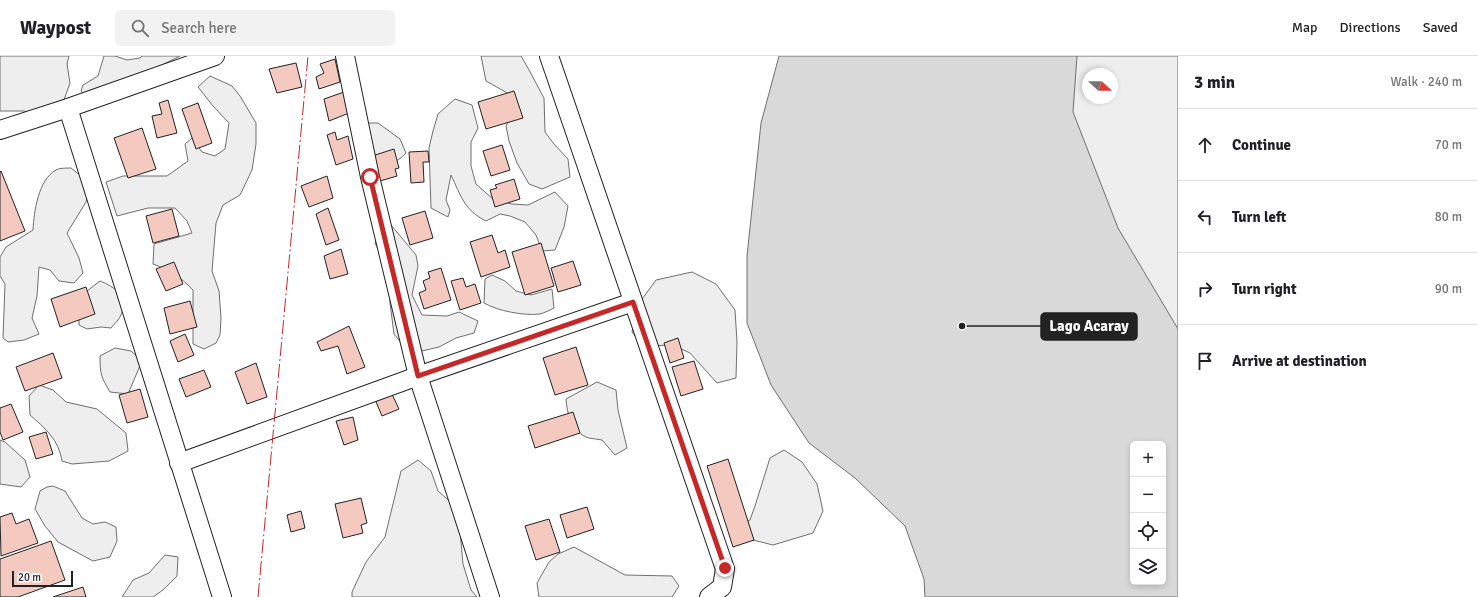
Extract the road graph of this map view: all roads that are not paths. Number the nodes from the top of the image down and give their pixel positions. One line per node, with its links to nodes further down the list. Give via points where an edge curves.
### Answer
1 (215, 56): 4 (street)
2 (345, 56): 7 (street, via 370,177)
3 (549, 56): 6 (street)
4 (68, 108): 5 (street); 8 (street)
5 (0, 130)
6 (633, 302): 7 (street); 9 (street, via 725,568)
7 (418, 376): 8 (street); 11 (street)
8 (179, 463): 10 (street)
9 (719, 594)
10 (222, 597)
11 (490, 597)

